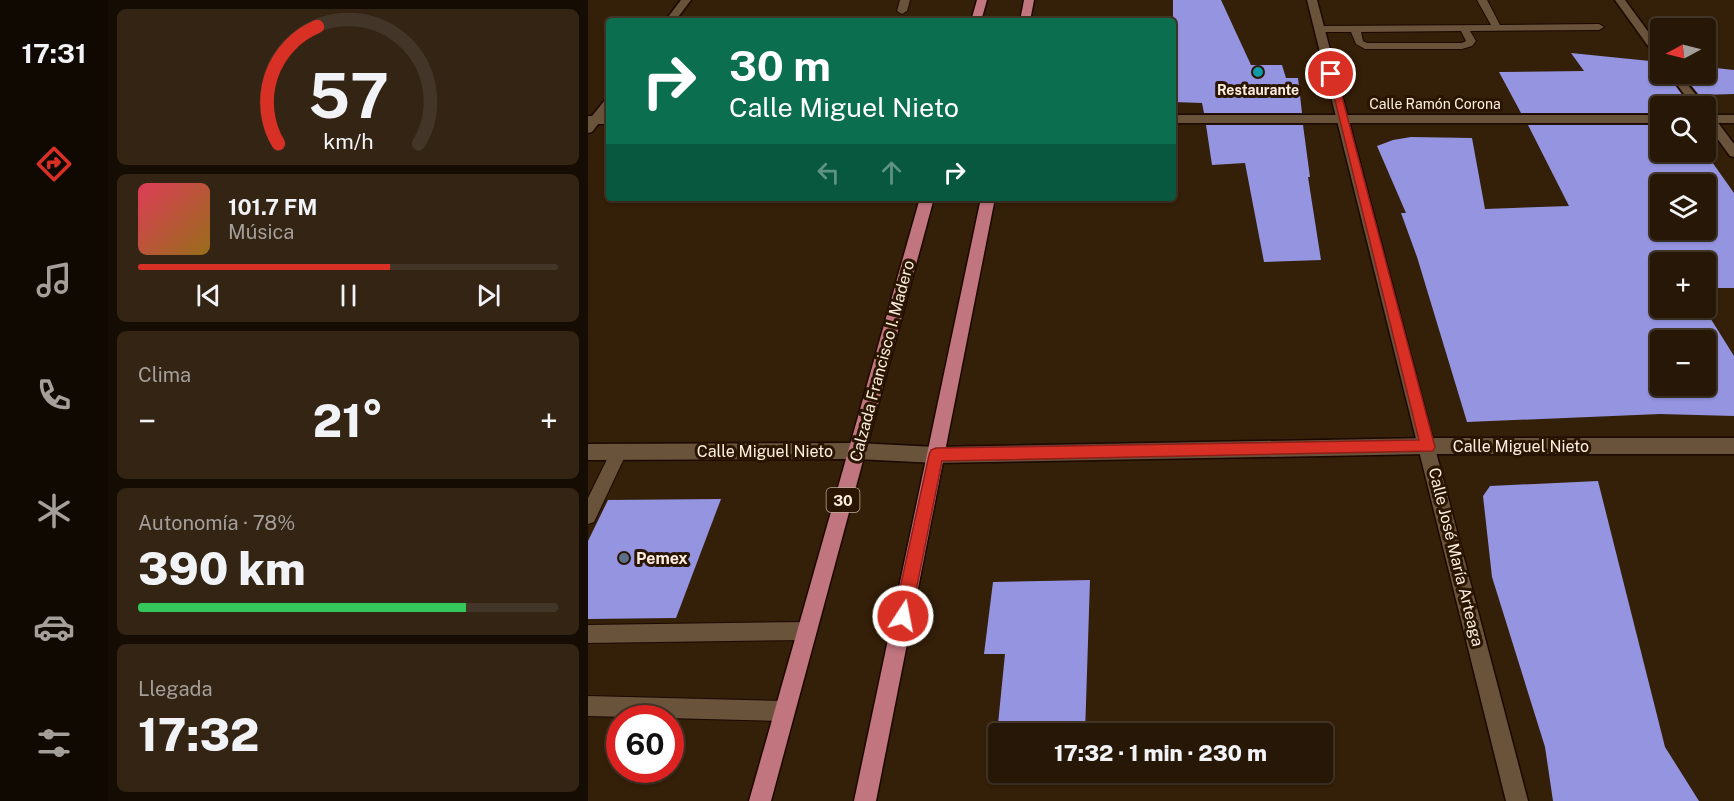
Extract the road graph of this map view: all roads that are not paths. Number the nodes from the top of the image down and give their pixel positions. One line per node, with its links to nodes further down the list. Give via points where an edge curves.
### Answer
1 (686, 0): 9 (street)
2 (905, 0): 8 (lane)
3 (982, 0): 10 (main road)
4 (1029, 0): 11 (main road)
5 (1312, 0): 15 (street, Calle José María Arteaga)
6 (1482, 0): 14 (lane)
7 (1620, 0): 17 (street)
8 (902, 10)
9 (672, 18)
10 (977, 18)
11 (1026, 18)
12 (1599, 27): 14 (lane)
13 (1464, 28): 14 (lane); 16 (lane); 16 (lane, via 1471,41 1462,46 1365,46 1359,42)
14 (1497, 28)
15 (1320, 29): 16 (lane); 23 (street, Calle José María Arteaga)
16 (1355, 29)
17 (1650, 41)
18 (1682, 84): 19 (street)
19 (1691, 96)
20 (606, 105): 27 (street)
21 (1716, 118): 25 (street)
22 (1176, 119): 23 (street, Calle Ramón Corona)
23 (1342, 119): 24 (street, Calle Ramón Corona); 33 (street, Calle José María Arteaga)
24 (1650, 119)
25 (1734, 119)
26 (606, 120): 27 (street)
27 (590, 123)
28 (1716, 130): 29 (street)
29 (1734, 153)
30 (926, 201): 34 (main road, Calzada Francisco I. Madero / 30)
31 (987, 201): 37 (main road)
32 (1734, 446): 33 (street, Calle Miguel Nieto)
33 (1428, 447): 37 (street, Calle Miguel Nieto); 45 (street, Calle José María Arteaga)
34 (857, 451): 36 (street, Calle Miguel Nieto); 37 (street, Calle Miguel Nieto); 39 (main road, Calzada Francisco I. Madero / 30)
35 (588, 452): 36 (street, Calle Miguel Nieto)
36 (619, 452): 38 (lane)
37 (936, 455): 44 (main road)
38 (588, 516)
39 (806, 631): 40 (lane); 42 (main road, Calzada Francisco I. Madero / 30)
40 (588, 634)
41 (588, 706): 42 (lane)
42 (784, 711): 43 (main road, Calzada Francisco I. Madero / 30)
43 (760, 801)
44 (865, 801)
45 (1518, 801)

